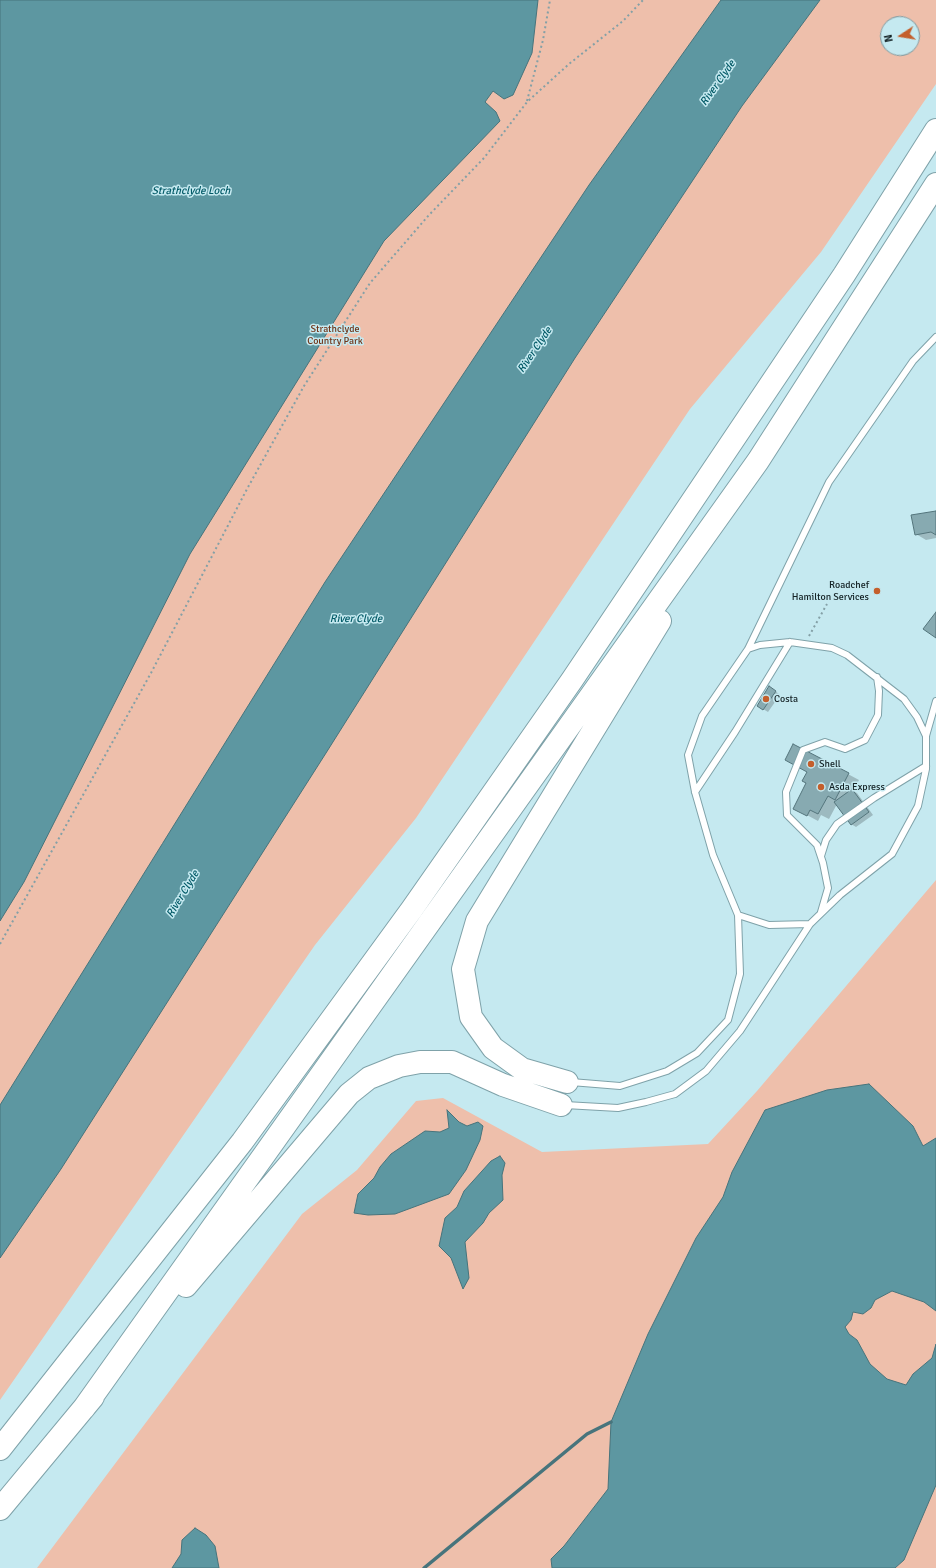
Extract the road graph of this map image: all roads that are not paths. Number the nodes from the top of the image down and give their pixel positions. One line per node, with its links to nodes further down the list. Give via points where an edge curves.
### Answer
1 (936, 130): 19 (highway, via 844,275 572,680 412,909 242,1142)
2 (936, 184): 4 (highway)
3 (936, 337): 6 (lane, via 913,361 829,482)
4 (758, 461): 16 (highway, via 477,922 463,969 471,1016 493,1048 522,1069); 18 (highway)
5 (790, 642): 6 (lane); 7 (lane, via 832,648); 11 (lane)
6 (748, 648): 11 (lane, via 702,716 688,755)
7 (877, 677): 9 (lane, via 904,699); 12 (lane, via 878,715 864,740 845,749 825,742 803,750 786,792 787,815 817,846)
8 (936, 701): 9 (lane)
9 (926, 736): 10 (lane)
10 (926, 766): 12 (lane, via 837,824 826,840); 13 (lane, via 918,806 892,854)
11 (695, 792): 14 (lane, via 713,855)
12 (821, 856): 13 (lane, via 828,888)
13 (821, 913): 15 (lane)
14 (738, 915): 15 (lane, via 769,925); 16 (lane, via 740,974 728,1020 697,1054 667,1071 620,1086)
15 (810, 924): 17 (lane, via 740,1031 706,1071 675,1094 618,1108)
16 (567, 1082)
17 (562, 1105): 18 (highway, via 503,1085 452,1062 420,1062 399,1066 369,1078 349,1094)
18 (84, 1408): 20 (highway)
19 (0, 1449)
20 (0, 1509)

